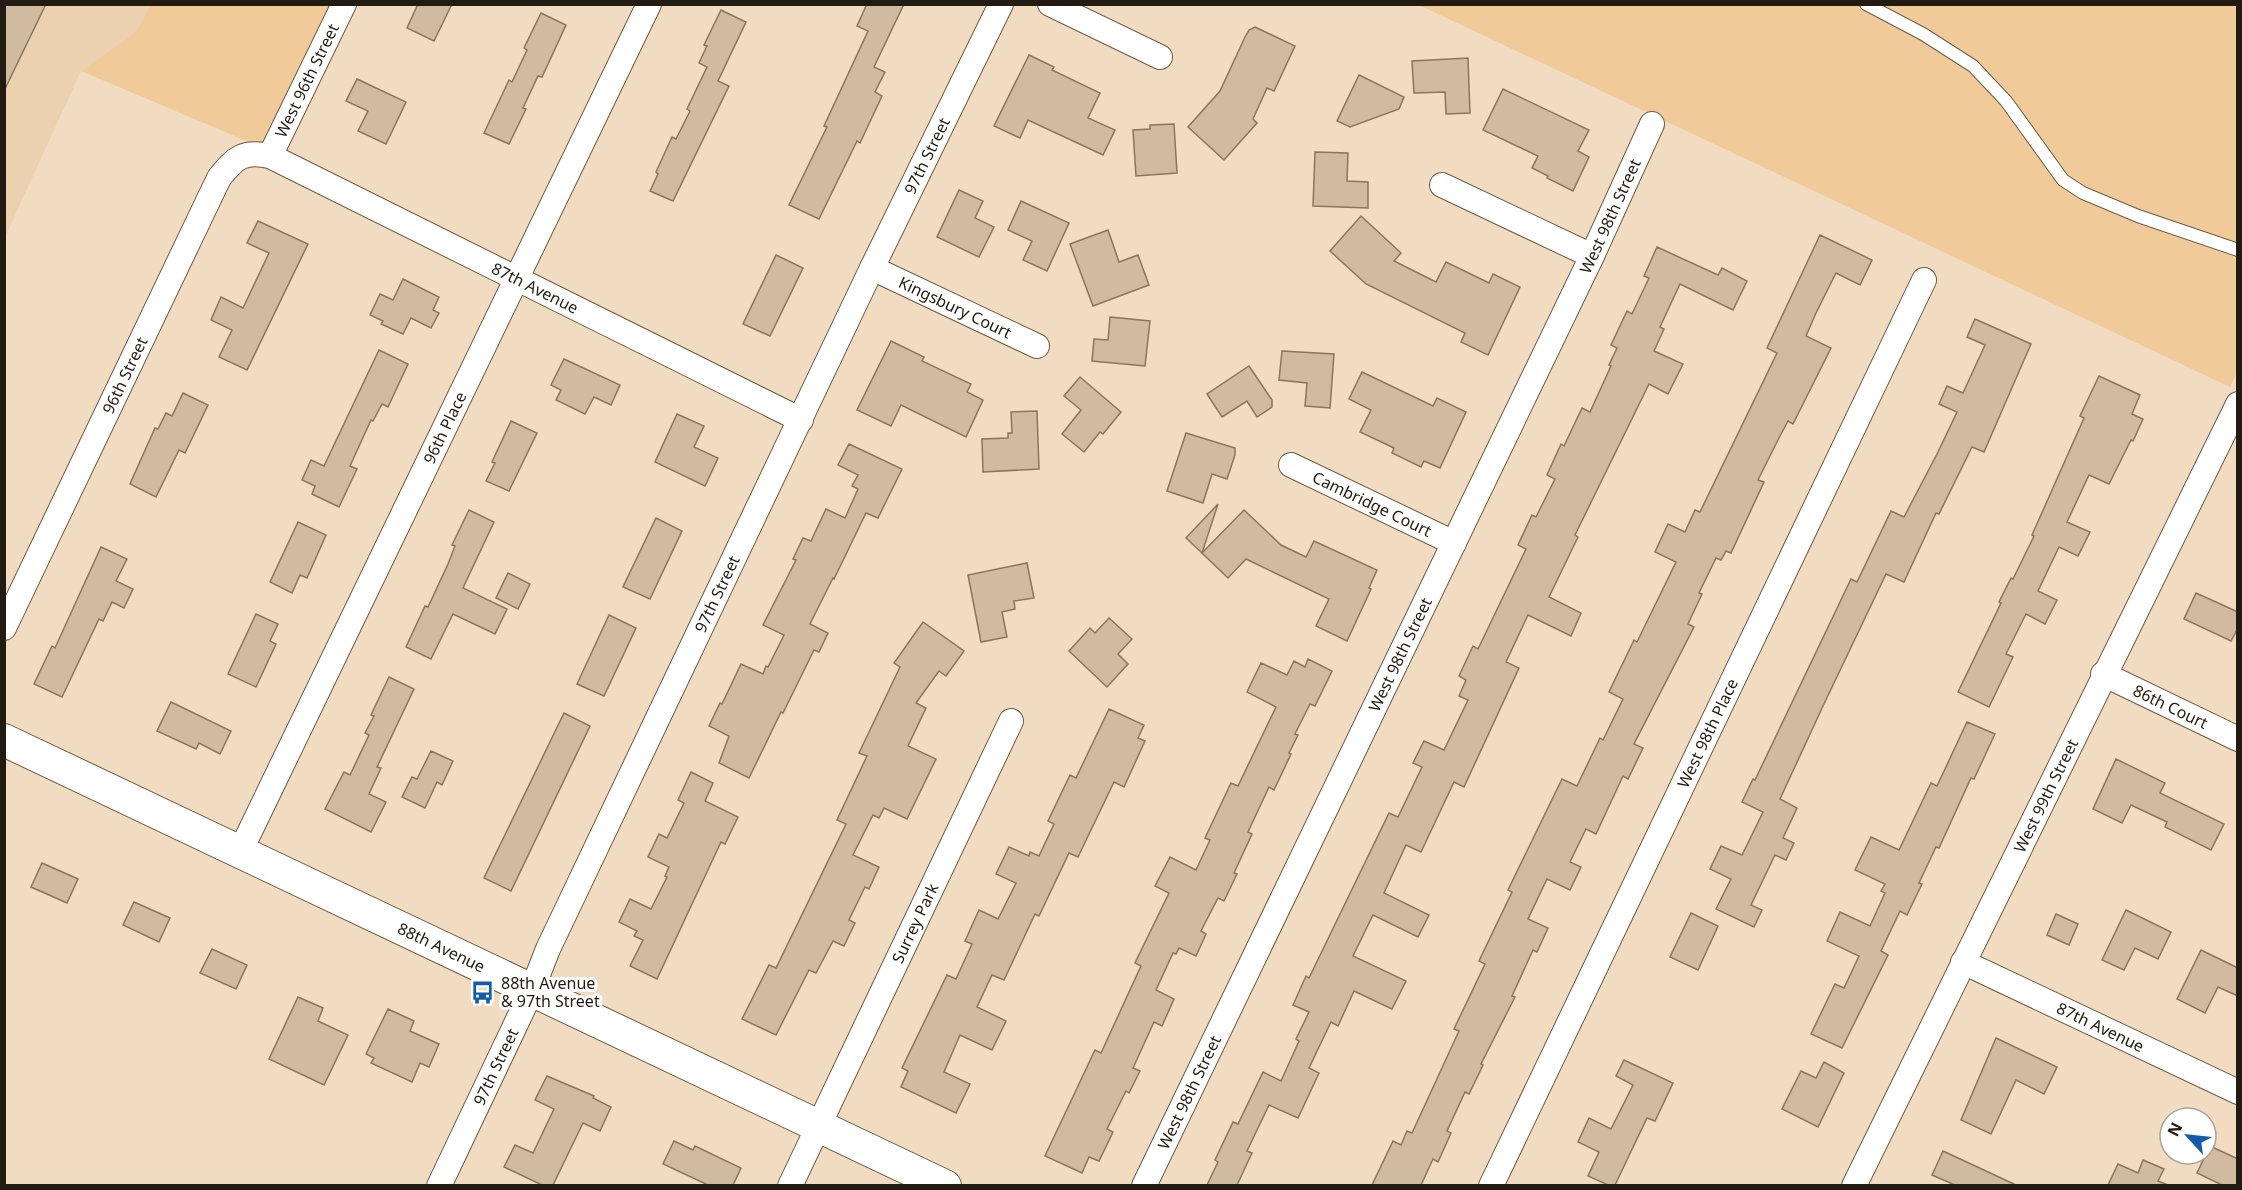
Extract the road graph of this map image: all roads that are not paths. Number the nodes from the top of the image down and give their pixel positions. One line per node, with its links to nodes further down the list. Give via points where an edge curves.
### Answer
1 (344, 4): 8 (street, West 96th Street)
2 (649, 4): 13 (street, 96th Place)
3 (1001, 4): 12 (street, 97th Street)
4 (1050, 4): 6 (street)
5 (1866, 4): 10 (lane, via 1973,66 2006,101 2063,180 2138,216)
6 (1160, 57)
7 (1652, 124): 11 (street, West 98th Street)
8 (270, 156): 13 (street, 87th Avenue); 20 (street, 96th Street, via 244,154 219,178)
9 (1442, 185): 11 (street)
10 (2238, 250)
11 (1592, 256): 19 (street, West 98th Street)
12 (872, 268): 15 (street, Kingsbury Court); 17 (street, 97th Street)
13 (516, 278): 17 (street, 87th Avenue); 25 (street, 96th Place)
14 (1924, 280): 34 (street, West 98th Place)
15 (1037, 346)
16 (2238, 404): 21 (street, West 99th Street)
17 (801, 420): 27 (street, 97th Street, via 553,938)
18 (1291, 465): 19 (street, Cambridge Court)
19 (1454, 543): 33 (street, West 98th Street)
20 (4, 628)
21 (2103, 674): 23 (street, 86th Court); 26 (street, West 99th Street)
22 (1011, 721): 29 (street, Surrey Park)
23 (2238, 739)
24 (4, 740): 25 (street, 88th Avenue)
25 (240, 852): 27 (street, 88th Avenue)
26 (1963, 962): 28 (street, 87th Avenue); 35 (street, West 99th Street)
27 (532, 990): 29 (street, 88th Avenue); 30 (street, 97th Street)
28 (2238, 1092)
29 (818, 1125): 31 (street, Surrey Park); 32 (street, 88th Avenue)
30 (440, 1185)
31 (790, 1185)
32 (945, 1185)
33 (1144, 1185)
34 (1491, 1185)
35 (1854, 1185)

